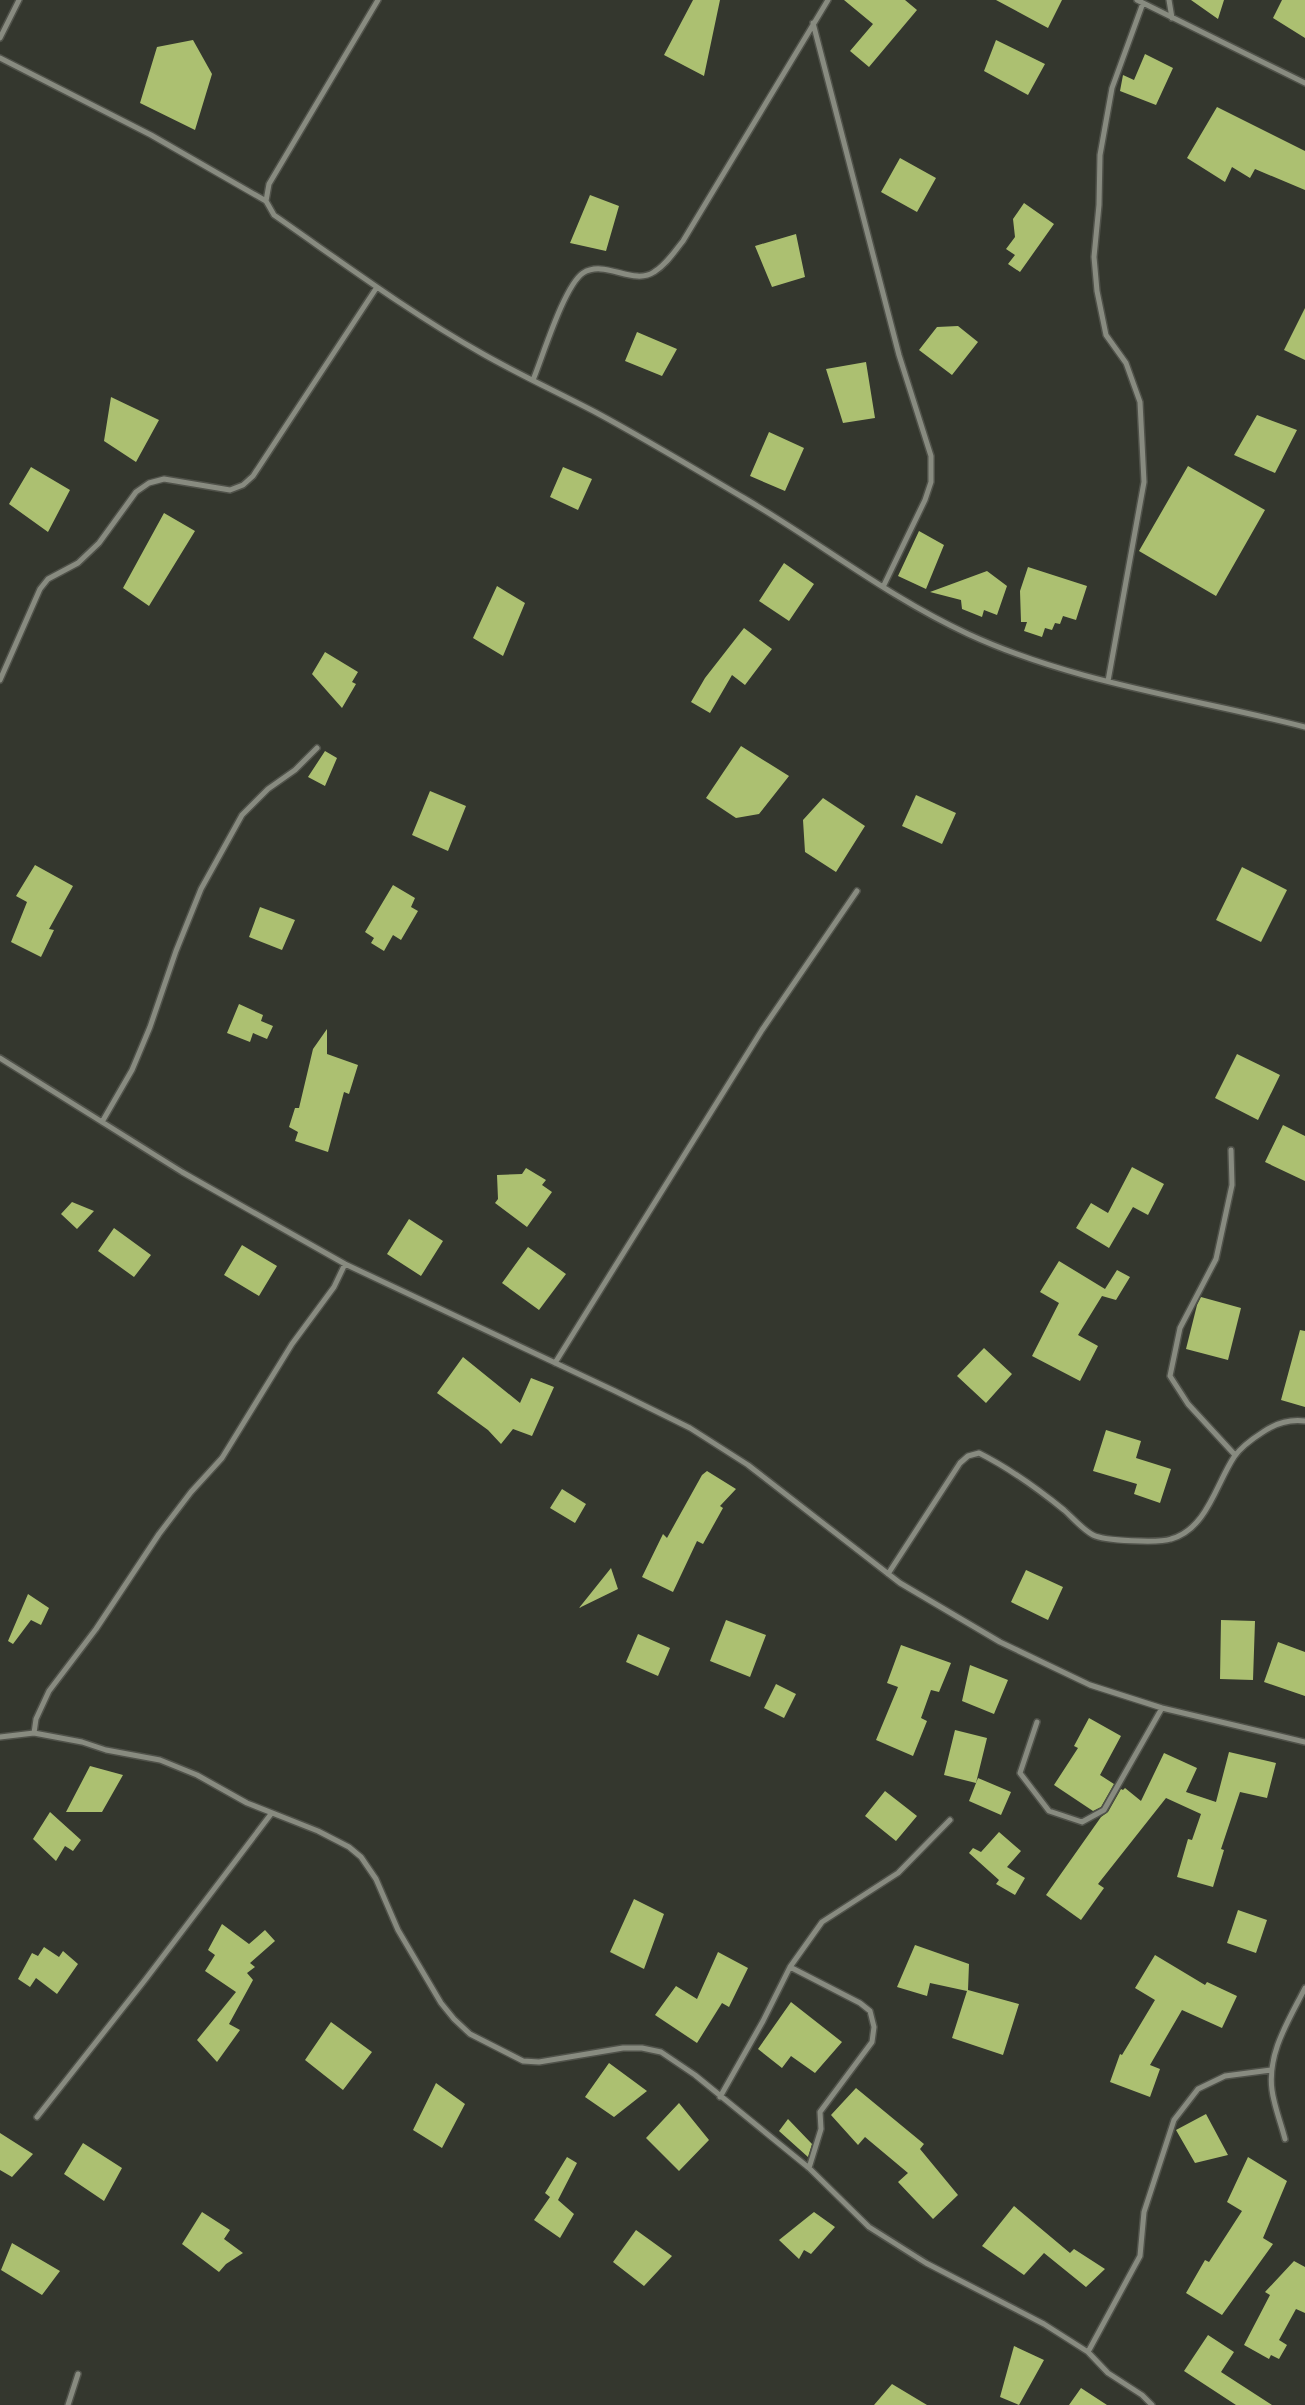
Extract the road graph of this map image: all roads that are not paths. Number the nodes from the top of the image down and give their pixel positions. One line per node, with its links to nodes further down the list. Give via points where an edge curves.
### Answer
1 (19, 0): 9 (street)
2 (378, 0): 12 (street, via 269,184)
3 (828, 0): 8 (street)
4 (1137, 0): 6 (street)
5 (1169, 0): 7 (street)
6 (1143, 3): 7 (street); 17 (street, via 1112,88 1100,155 1094,257 1096,291 1106,335 1126,363 1140,402 1144,482)
7 (1172, 18): 11 (street)
8 (813, 23): 14 (street, via 683,241 653,274 641,276 594,268 582,274 571,286); 15 (street, via 899,355 931,456 931,482 926,500)
9 (0, 38)
10 (0, 58): 12 (street, via 151,135)
11 (1305, 83)
12 (266, 201): 13 (street, via 274,216)
13 (377, 287): 14 (street, via 485,355); 16 (street, via 253,476 244,485 230,490 164,479 149,483 136,492 100,543 78,563 48,579 40,589)
14 (533, 380): 15 (street, via 777,517)
15 (882, 587): 17 (street, via 969,634 1035,659)
16 (0, 680)
17 (1108, 681): 18 (street)
18 (1305, 726)
19 (317, 748): 22 (street, via 242,815 202,890 132,1070)
20 (857, 891): 25 (street, via 762,1030)
21 (0, 1058): 22 (street)
22 (102, 1122): 24 (street, via 182,1172)
23 (1232, 1150): 27 (street, via 1232,1185 1216,1259 1180,1328 1170,1376 1188,1404)
24 (345, 1264): 25 (street); 31 (street, via 222,1458 159,1534 96,1629 49,1691 36,1718)
25 (555, 1364): 28 (street, via 690,1428 748,1465)
26 (1305, 1421): 27 (street, via 1290,1419 1269,1428)
27 (1235, 1455): 28 (street, via 1200,1520 1186,1532 1170,1539 1116,1540 1092,1535 1043,1494 990,1458 979,1453 968,1456 960,1463)
28 (888, 1574): 29 (street, via 1000,1642 1090,1685)
29 (1162, 1708): 30 (street, via 1104,1810 1082,1822 1048,1811 1020,1773); 33 (street)
30 (1037, 1722)
31 (34, 1733): 32 (street); 34 (street, via 168,1763)
32 (0, 1737)
33 (1305, 1742)
34 (271, 1814): 39 (street, via 318,1831 361,1857 376,1879 398,1930 440,2003 470,2034 523,2061 538,2062 623,2048 661,2052); 40 (street)
35 (950, 1820): 36 (street, via 898,1873 822,1922)
36 (790, 1967): 39 (street); 42 (street, via 860,2003 870,2012 874,2027 872,2042 820,2112 821,2129)
37 (1305, 1988): 38 (street, via 1278,2044)
38 (1271, 2070): 41 (street, via 1272,2091); 43 (street, via 1225,2076 1198,2089 1174,2120 1144,2212 1140,2256)
39 (720, 2096): 42 (street)
40 (37, 2117)
41 (1285, 2139)
42 (809, 2168): 43 (street, via 869,2227 897,2246 1044,2324)
43 (1088, 2352): 46 (street, via 1108,2373)
44 (78, 2374): 45 (street)
45 (68, 2405)
46 (1152, 2405)

